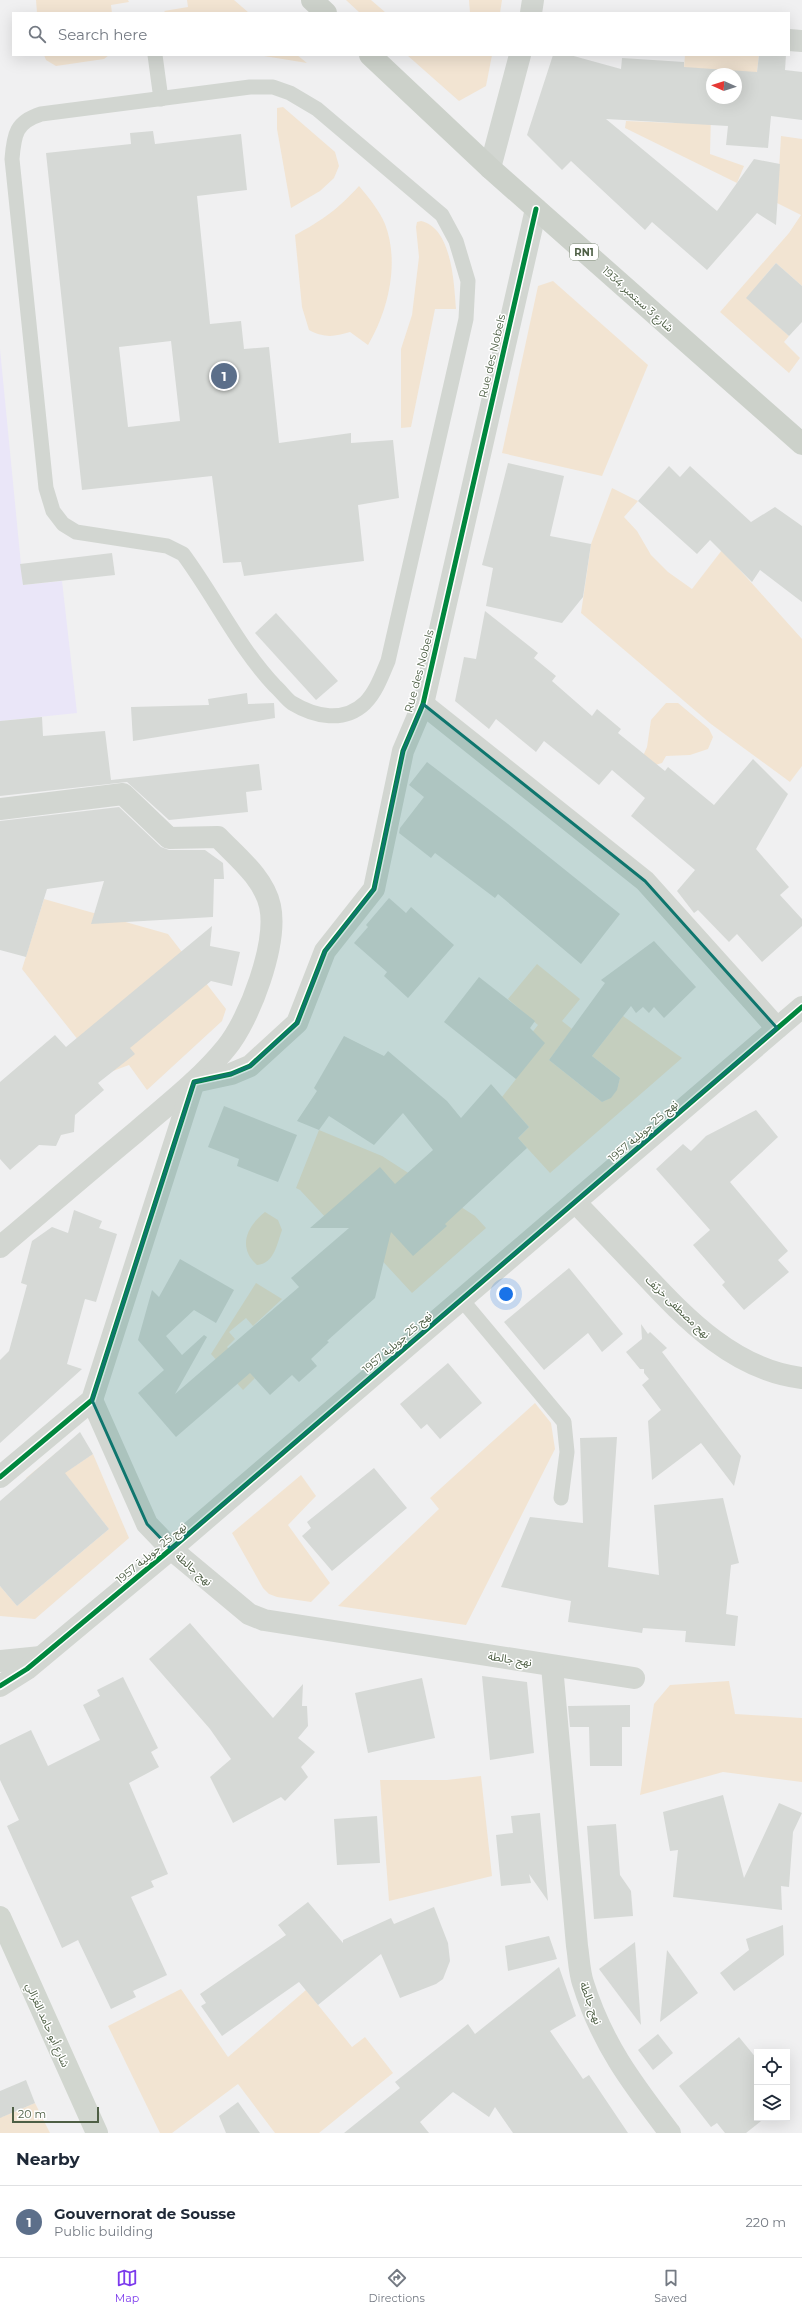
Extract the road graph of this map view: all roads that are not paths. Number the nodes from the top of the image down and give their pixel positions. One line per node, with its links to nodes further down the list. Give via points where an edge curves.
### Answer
1 (312, 0): 3 (main road)
2 (533, 0): 4 (street)
3 (325, 12)
4 (531, 12)
5 (790, 40): 6 (street)
6 (802, 41)
7 (155, 56): 10 (lane)
8 (371, 56): 11 (main road, شارع 3 سبتمبر 1934 / RN1)
9 (520, 56): 11 (street)
10 (161, 98): 10 (lane, via 41,114 27,119 16,130 12,159 46,488 53,511 63,524 76,532 167,546 183,554 259,669 292,703 319,715 337,717 351,714 365,702 378,684 388,661 466,319 468,281 456,241 442,214 317,110 290,93 273,87 250,87)
11 (490, 168): 12 (main road, شارع 3 سبتمبر 1934 / RN1)
12 (536, 209): 13 (main road, شارع 3 سبتمبر 1934 / RN1); 14 (street, Rue des Nobels)
13 (802, 444)
14 (422, 704): 17 (street, via 646,881); 18 (street, Rue des Nobels, via 403,751 374,889 325,951 297,1023 250,1066 231,1074)
15 (0, 809): 18 (street, via 124,794 169,838 218,837 262,884 270,907 270,931 268,952 258,982 245,1018 227,1047)
16 (802, 1007): 17 (street, نهج 25 جويلية 1957)
17 (777, 1028): 19 (street, نهج 25 جويلية 1957)
18 (194, 1082): 20 (street); 23 (street)
19 (575, 1202): 21 (street, نهج 25 جويلية 1957); 22 (street, نهج مصطفى خريّف, via 674,1306 716,1343 768,1371)
20 (0, 1247)
21 (462, 1300): 25 (lane, via 564,1422 567,1452); 26 (street, نهج 25 جويلية 1957)
22 (802, 1378)
23 (92, 1400): 24 (street); 26 (street, نهج جالطة, via 147,1524)
24 (0, 1477)
25 (561, 1498)
26 (171, 1549): 27 (street, نهج 25 جويلية 1957); 29 (street, نهج جالطة, via 234,1603 249,1614 264,1620)
27 (41, 1657): 28 (street); 31 (street, نهج 25 جويلية 1957)
28 (0, 1661)
29 (552, 1666): 30 (street); 34 (street, نهج جالطة, via 582,1981 602,2033 621,2068)
30 (634, 1678)
31 (0, 1686)
32 (0, 1917): 33 (main road, شارع أبو حامد الغزالي)
33 (97, 2133)
34 (670, 2133)

